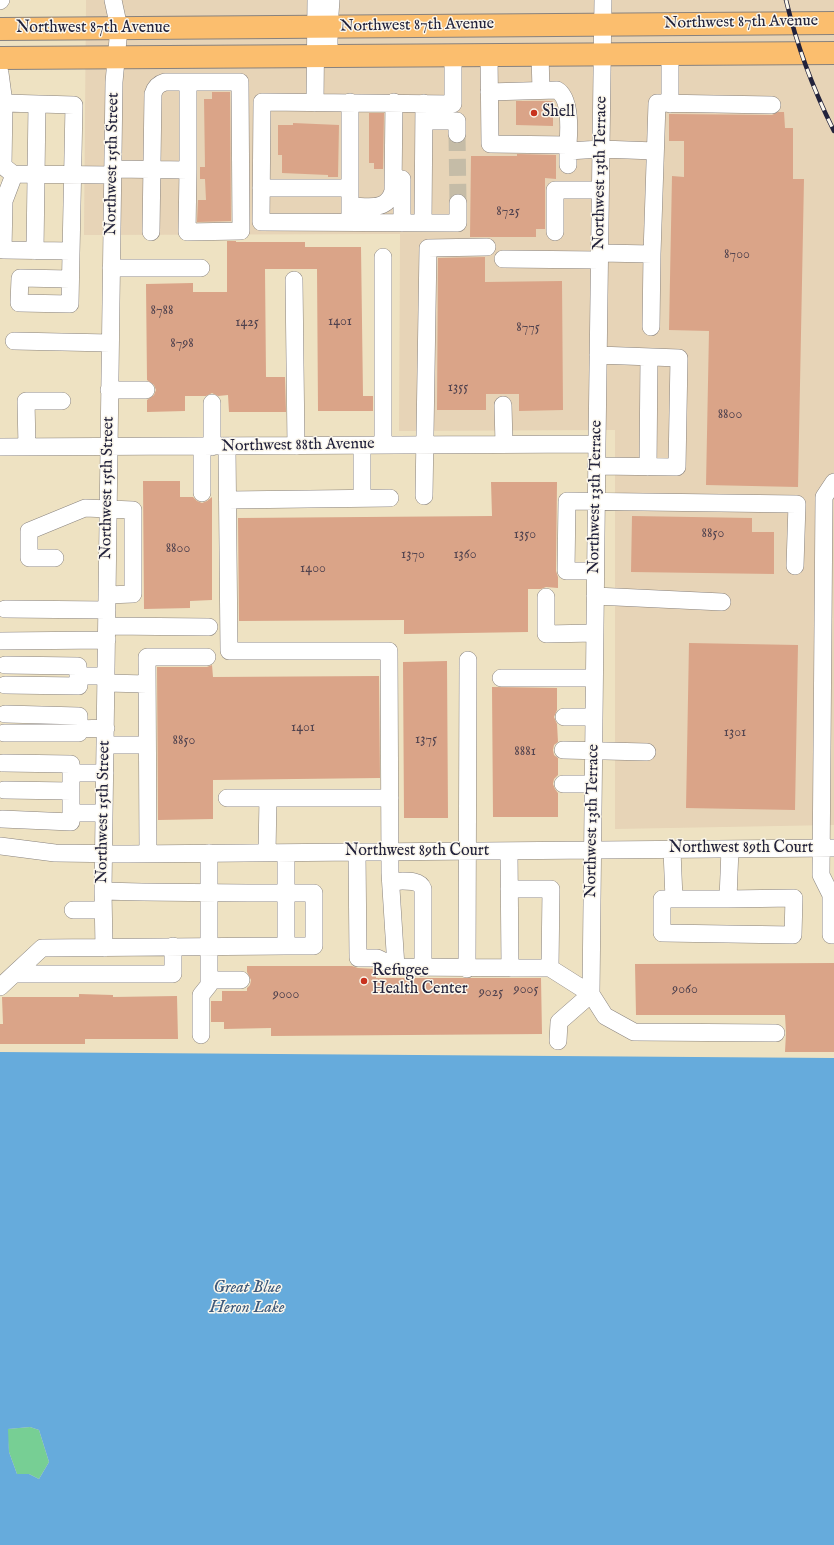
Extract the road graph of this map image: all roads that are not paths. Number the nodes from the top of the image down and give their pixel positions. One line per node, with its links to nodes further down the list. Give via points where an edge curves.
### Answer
1 (113, 0): 8 (street, Northwest 15th Street)
2 (316, 0): 7 (street)
3 (332, 0): 7 (street)
4 (603, 0): 6 (street, Northwest 13th Terrace)
5 (834, 23): 6 (main road, Northwest 87th Avenue)
6 (603, 25): 7 (main road, Northwest 87th Avenue); 12 (street, Northwest 13th Terrace)
7 (322, 27): 8 (main road, Northwest 87th Avenue); 14 (street)
8 (119, 28): 9 (main road, Northwest 87th Avenue); 19 (street, Northwest 15th Street)
9 (0, 29)
10 (670, 53): 11 (main road, Northwest 87th Avenue); 12 (main road, Northwest 87th Avenue); 30 (street)
11 (834, 53)
12 (603, 54): 13 (main road, Northwest 87th Avenue); 34 (street, Northwest 13th Terrace)
13 (540, 55): 16 (main road, Northwest 87th Avenue); 22 (street)
14 (322, 56): 15 (main road, Northwest 87th Avenue); 17 (main road, Northwest 87th Avenue); 27 (street)
15 (453, 56): 16 (main road, Northwest 87th Avenue); 28 (street, via 453,104)
16 (489, 56): 23 (street)
17 (186, 57): 19 (main road, Northwest 87th Avenue); 21 (street)
18 (10, 58): 19 (main road, Northwest 87th Avenue); 26 (street, via 11,74)
19 (117, 58): 40 (street, Northwest 15th Street, via 114,82)
20 (0, 73): 26 (street)
21 (186, 82): 38 (street, via 161,83 153,94); 39 (street); 39 (street, via 240,82 241,231 187,232)
22 (549, 90): 23 (street); 36 (street)
23 (490, 92): 36 (street, via 490,144)
24 (350, 102): 25 (street); 27 (street); 44 (street)
25 (398, 102): 28 (street); 47 (street, via 391,197 385,204); 48 (street)
26 (4, 103): 29 (street); 37 (street)
27 (315, 103): 43 (street, via 262,102)
28 (424, 103): 32 (street)
29 (37, 104): 41 (street); 42 (street, via 74,105)
30 (670, 104): 31 (street); 35 (street, via 657,103)
31 (772, 105)
32 (424, 120): 33 (street, via 457,121); 49 (street)
33 (457, 134)
34 (601, 149): 35 (street); 36 (street); 45 (street, Northwest 13th Terrace)
35 (655, 151): 55 (street)
36 (566, 152)
37 (5, 168): 41 (street); 53 (street, via 12,180 4,200 3,250)
38 (151, 170): 39 (street); 40 (street); 50 (street)
39 (188, 170)
40 (113, 172): 42 (street); 59 (street, Northwest 15th Street)
41 (36, 174): 42 (street); 53 (street)
42 (72, 175): 54 (street)
43 (261, 188): 44 (street); 47 (street, via 261,222)
44 (350, 188): 47 (street)
45 (600, 190): 51 (street, via 555,190); 57 (street, Northwest 13th Terrace)
46 (458, 203): 49 (street, via 458,223)
47 (350, 214): 48 (street)
48 (402, 223): 49 (street)
49 (423, 223)
50 (151, 232)
51 (555, 232)
52 (487, 247): 76 (street, via 428,248)
53 (35, 251): 54 (street)
54 (71, 251): 61 (street)
55 (652, 254): 57 (street); 63 (street)
56 (383, 257): 75 (street)
57 (600, 257): 58 (street); 66 (street, Northwest 13th Terrace)
58 (503, 260)
59 (111, 268): 60 (street); 65 (street, Northwest 15th Street)
60 (200, 268)
61 (70, 279)
62 (294, 280): 77 (street)
63 (651, 327)
64 (14, 341): 65 (street)
65 (110, 343): 68 (street, Northwest 15th Street)
66 (598, 355): 67 (street); 74 (street, Northwest 13th Terrace)
67 (649, 357): 84 (street); 84 (street, via 679,358 678,467)
68 (109, 390): 69 (street); 81 (street, Northwest 15th Street)
69 (146, 390)
70 (62, 402): 80 (street, via 26,401)
71 (212, 403): 82 (street)
72 (503, 405): 73 (street)
73 (504, 444): 74 (street, Northwest 88th Avenue); 76 (street, Northwest 88th Avenue)
74 (597, 444): 83 (street, Northwest 13th Terrace)
75 (383, 445): 76 (street, Northwest 88th Avenue); 78 (street, Northwest 88th Avenue)
76 (424, 445): 87 (street)
77 (296, 446): 78 (street, Northwest 88th Avenue); 82 (street, Northwest 88th Avenue)
78 (362, 446): 88 (street)
79 (0, 447): 80 (street, Northwest 88th Avenue)
80 (27, 447): 81 (street, Northwest 88th Avenue)
81 (109, 447): 82 (street, Northwest 88th Avenue); 92 (street, Northwest 15th Street)
82 (214, 447): 86 (street); 90 (street)
83 (596, 466): 84 (street); 91 (street, Northwest 13th Terrace)
84 (648, 467)
85 (834, 482): 130 (street, via 824,497)
86 (202, 493)
87 (424, 496)
88 (362, 498): 89 (street); 90 (street)
89 (390, 498)
90 (228, 500): 133 (street, via 229,651 389,651)
91 (596, 502): 94 (street, via 797,504); 95 (street, Northwest 13th Terrace); 95 (street, via 567,501 566,571)
92 (108, 509): 93 (street, via 85,508 29,531 29,558); 100 (street, Northwest 15th Street); 100 (street, via 133,510 133,594)
93 (55, 558)
94 (795, 566)
95 (595, 572): 96 (street, Northwest 13th Terrace)
96 (595, 596): 98 (street); 102 (street, Northwest 13th Terrace)
97 (546, 597): 102 (street, via 546,634)
98 (722, 602)
99 (5, 609): 100 (street)
100 (107, 618): 101 (street); 103 (street); 110 (street, Northwest 15th Street)
101 (209, 627)
102 (595, 633): 109 (street, Northwest 13th Terrace)
103 (0, 640)
104 (207, 657): 111 (street, via 147,657)
105 (468, 660): 142 (street)
106 (5, 665): 107 (street, via 78,666)
107 (78, 676): 110 (street); 112 (street, via 78,686)
108 (501, 678): 109 (street)
109 (594, 678): 115 (street, Northwest 13th Terrace)
110 (106, 680): 111 (street); 118 (street, Northwest 15th Street)
111 (147, 684): 119 (street)
112 (5, 685)
113 (6, 714): 116 (street, via 79,716)
114 (564, 717): 115 (street)
115 (594, 717): 121 (street, Northwest 13th Terrace)
116 (79, 729): 117 (street, via 78,734); 118 (street)
117 (4, 732)
118 (105, 737): 119 (street); 125 (street, Northwest 15th Street)
119 (147, 745): 150 (street)
120 (563, 750): 121 (street)
121 (594, 750): 122 (street); 127 (street, Northwest 13th Terrace)
122 (647, 752)
123 (3, 763): 124 (street, via 71,764)
124 (71, 773): 125 (street); 129 (street)
125 (105, 773): 135 (street, Northwest 15th Street)
126 (563, 784): 127 (street)
127 (593, 784): 140 (street, Northwest 13th Terrace)
128 (4, 790): 129 (street)
129 (71, 791): 134 (street)
130 (828, 795): 138 (street)
131 (227, 798): 132 (street)
132 (268, 798): 133 (street); 147 (street)
133 (390, 798): 145 (street)
134 (71, 813): 135 (street); 136 (street, via 71,822)
135 (104, 813): 149 (street, Northwest 15th Street)
136 (2, 819)
137 (0, 846): 149 (street, Northwest 89th Court, via 55,853)
138 (828, 848): 139 (street, Northwest 89th Court); 156 (street, via 821,875)
139 (730, 849): 141 (street, Northwest 89th Court); 157 (street)
140 (593, 850): 141 (street, Northwest 89th Court); 143 (street, Northwest 89th Court); 175 (street, Northwest 13th Terrace)
141 (672, 850): 158 (street)
142 (468, 851): 143 (street, Northwest 89th Court); 145 (street, Northwest 89th Court); 170 (street)
143 (509, 851): 152 (street)
144 (357, 852): 145 (street, Northwest 89th Court); 148 (street, Northwest 89th Court); 166 (street, via 358,958 377,958)
145 (390, 852): 151 (street)
146 (209, 853): 147 (street, Northwest 89th Court); 150 (street, Northwest 89th Court); 154 (street)
147 (267, 853): 148 (street, Northwest 89th Court)
148 (286, 853): 155 (street)
149 (104, 854): 150 (street, Northwest 89th Court); 153 (street, Northwest 15th Street)
150 (148, 854)
151 (391, 881): 166 (street); 167 (street, via 416,882 422,885)
152 (509, 889): 168 (street); 169 (street, via 551,889)
153 (103, 891): 154 (street); 160 (street, Northwest 15th Street)
154 (209, 893): 155 (street); 163 (street)
155 (286, 893): 164 (street); 164 (street, via 314,893 314,946)
156 (833, 895): 161 (street, via 831,935)
157 (728, 898): 158 (street); 158 (street, via 794,898 793,935 662,933 662,899)
158 (674, 899)
159 (73, 910): 160 (street)
160 (103, 910): 165 (street, Northwest 15th Street)
161 (834, 935)
162 (173, 946): 163 (street); 165 (street); 171 (street, via 173,974)
163 (209, 946): 164 (street); 172 (street)
164 (286, 946)
165 (104, 948): 171 (street, via 42,948)
166 (396, 967): 167 (street)
167 (423, 968): 170 (street)
168 (510, 968): 169 (street); 170 (street)
169 (550, 968): 175 (street)
170 (467, 969)
171 (14, 974): 174 (street)
172 (209, 980): 173 (street); 177 (street, via 209,985 201,995)
173 (241, 980)
174 (0, 987)
175 (591, 994): 176 (street, via 605,1016 634,1032); 178 (street, via 559,1022)
176 (776, 1032)
177 (201, 1035)
178 (558, 1041)

